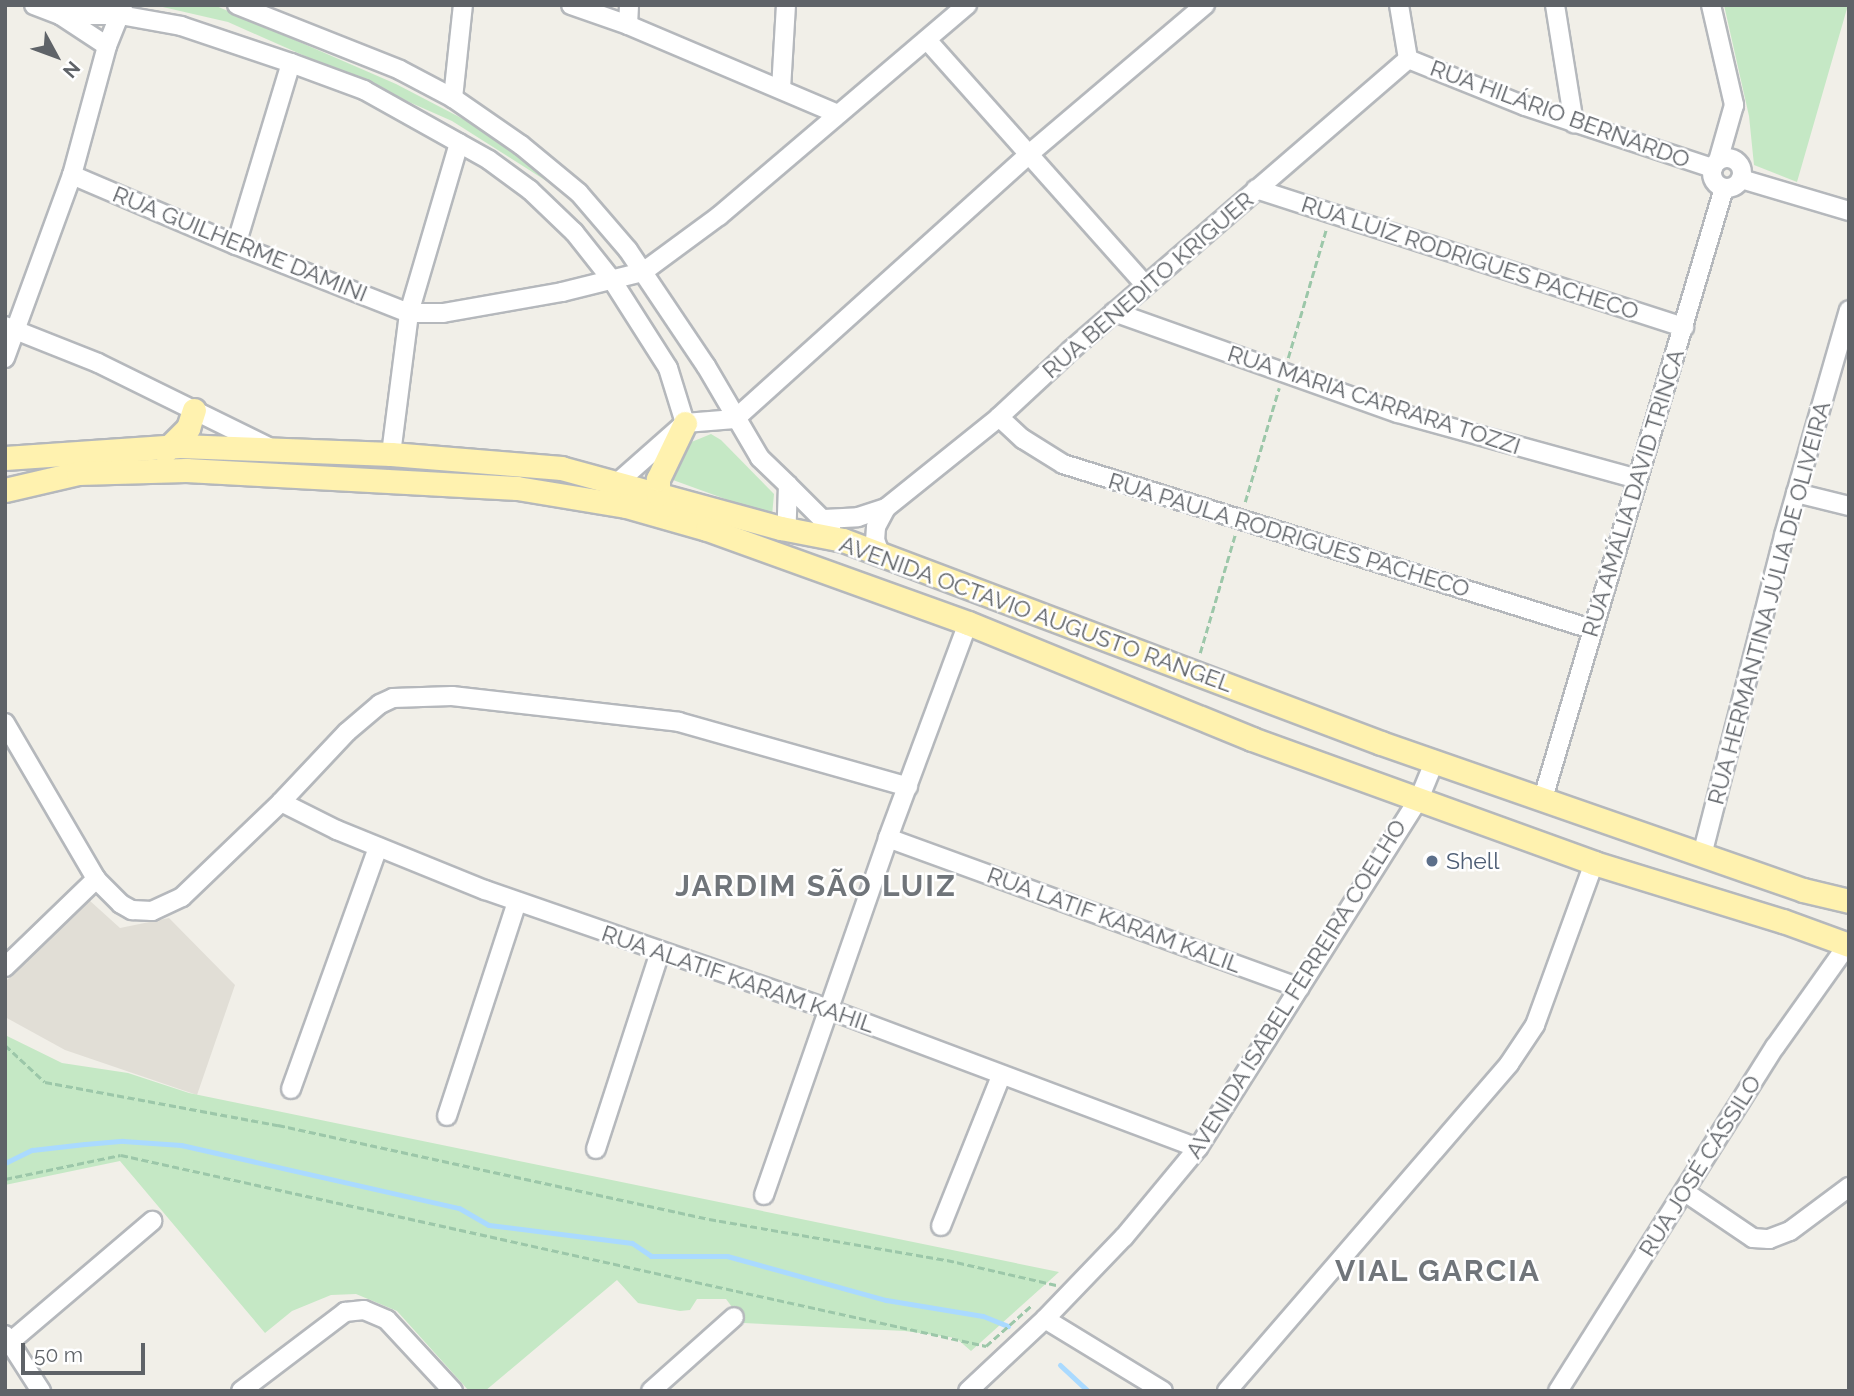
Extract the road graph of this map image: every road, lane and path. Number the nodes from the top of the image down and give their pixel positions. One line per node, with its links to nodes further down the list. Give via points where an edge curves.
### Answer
1 (34, 5): 13 (street)
2 (237, 5): 20 (street, via 400,70)
3 (463, 5): 20 (street)
4 (571, 5): 14 (street)
5 (629, 5): 14 (street)
6 (786, 5): 19 (street)
7 (967, 5): 15 (street)
8 (1205, 5): 24 (street)
9 (1399, 5): 17 (street)
10 (1555, 5): 22 (street)
11 (1711, 5): 25 (street, via 1734,105)
12 (122, 10): 13 (street); 16 (street); 18 (street)
13 (60, 15): 16 (street)
14 (628, 24): 19 (street)
15 (927, 40): 21 (street); 24 (street)
16 (107, 47): 26 (street)
17 (1408, 59): 22 (street, RUA HILÁRIO BERNARDO); 29 (street, RUA BENEDITO KRIGUER)
18 (291, 63): 23 (street, via 364,90); 32 (street)
19 (781, 89): 21 (street)
20 (453, 98): 33 (street, via 522,145 579,193)
21 (838, 114): 33 (street, via 719,216)
22 (1574, 122): 25 (street, RUA HILÁRIO BERNARDO)
23 (459, 142): 34 (street, via 530,190 574,232); 38 (street)
24 (1029, 154): 35 (street); 45 (street)
25 (1715, 164): 27 (street, via 1727,158 1736,161 1742,169); 28 (street, via 1713,179)
26 (72, 175): 32 (street, RUA GUILHERME DAMINI); 40 (street)
27 (1741, 179): 28 (street); 30 (street)
28 (1724, 188): 39 (street, RUA AMÁLIA DAVID TRINCA)
29 (1256, 189): 31 (street, RUA LUÍZ RODRIGUES PACHECO); 35 (street, RUA BENEDITO KRIGUER)
30 (1849, 211)
31 (1331, 214): 39 (street, RUA LUÍZ RODRIGUES PACHECO); 42 (path)
32 (236, 245): 38 (street, RUA GUILHERME DAMINI)
33 (643, 272): 34 (street); 45 (street, via 706,366)
34 (612, 280): 38 (street, via 443,313); 46 (street, via 668,368)
35 (1145, 285): 37 (street, RUA BENEDITO KRIGUER)
36 (1849, 310): 56 (street, RUA HERMANTINA JÚLIA DE OLIVEIRA)
37 (1114, 312): 42 (street, RUA MARIA CARRARA TOZZI); 44 (street, RUA BENEDITO KRIGUER)
38 (409, 313): 49 (street)
39 (1684, 327): 52 (street, RUA AMÁLIA DAVID TRINCA)
40 (10, 328): 41 (street); 43 (street, via 98,363)
41 (5, 358)
42 (1284, 373): 52 (street, RUA MARIA CARRARA TOZZI, via 1398,413); 61 (path)
43 (194, 410): 47 (main road, via 188,428); 48 (street)
44 (999, 417): 59 (street, RUA BENEDITO KRIGUER); 61 (street, RUA PAULA RODRIGUES PACHECO, via 1023,439 1063,464)
45 (735, 419): 46 (street); 54 (street, via 760,458)
46 (685, 423): 53 (street); 57 (main road, via 661,469)
47 (171, 447): 48 (main road, AVENIDA OCTAVIO AUGUSTO RANGEL); 50 (main road, AVENIDA OCTAVIO AUGUSTO RANGEL); 51 (main road, via 152,458)
48 (276, 451): 49 (main road, AVENIDA OCTAVIO AUGUSTO RANGEL)
49 (391, 454): 53 (main road, AVENIDA OCTAVIO AUGUSTO RANGEL, via 561,468)
50 (5, 458)
51 (78, 473): 55 (main road, AVENIDA OCTAVIO AUGUSTO RANGEL); 63 (main road, AVENIDA OCTAVIO AUGUSTO RANGEL, via 186,470 517,488 626,506)
52 (1637, 480): 67 (street, RUA AMÁLIA DAVID TRINCA)
53 (617, 483): 57 (main road, AVENIDA OCTAVIO AUGUSTO RANGEL)
54 (788, 485): 60 (street); 62 (street, via 787,523)
55 (5, 490)
56 (1796, 493): 58 (street); 77 (street, RUA HERMANTINA JÚLIA DE OLIVEIRA)
57 (658, 494): 62 (main road, AVENIDA OCTAVIO AUGUSTO RANGEL); 63 (main road, via 665,507)
58 (1849, 506)
59 (886, 508): 60 (street, RUA BENEDITO KRIGUER, via 858,517); 65 (street, via 876,527)
60 (824, 519): 64 (street)
61 (1240, 520): 67 (street, RUA PAULA RODRIGUES PACHECO); 68 (path)
62 (781, 528): 63 (main road, via 758,536); 64 (main road, AVENIDA OCTAVIO AUGUSTO RANGEL)
63 (707, 529): 66 (main road, AVENIDA OCTAVIO AUGUSTO RANGEL)
64 (843, 540): 65 (main road, AVENIDA OCTAVIO AUGUSTO RANGEL)
65 (881, 556): 68 (main road, AVENIDA OCTAVIO AUGUSTO RANGEL)
66 (968, 623): 71 (street); 73 (main road, AVENIDA OCTAVIO AUGUSTO RANGEL, via 1252,739)
67 (1591, 629): 72 (street, RUA AMÁLIA DAVID TRINCA)
68 (1194, 673): 70 (main road, AVENIDA OCTAVIO AUGUSTO RANGEL)
69 (5, 723): 79 (street)
70 (1434, 760): 72 (main road, AVENIDA OCTAVIO AUGUSTO RANGEL); 73 (street, AVENIDA ISABEL FERREIRA COELHO)
71 (908, 787): 74 (street, via 679,722 452,696 393,698 380,704); 75 (street)
72 (1543, 798): 77 (main road, AVENIDA OCTAVIO AUGUSTO RANGEL)
73 (1419, 799): 78 (main road, AVENIDA OCTAVIO AUGUSTO RANGEL); 87 (street, AVENIDA ISABEL FERREIRA COELHO)
74 (281, 802): 76 (street, RUA ALATIF KARAM KAHIL); 79 (street, via 182,897 152,911 121,904)
75 (888, 838): 87 (street, RUA LATIF KARAM KALIL); 88 (street)
76 (378, 847): 82 (street, RUA ALATIF KARAM KAHIL); 91 (street)
77 (1702, 855): 80 (main road, AVENIDA OCTAVIO AUGUSTO RANGEL)
78 (1594, 863): 83 (main road, AVENIDA OCTAVIO AUGUSTO RANGEL); 112 (street, via 1535,1025 1509,1064)
79 (96, 879): 86 (street)
80 (1803, 890): 81 (main road, AVENIDA OCTAVIO AUGUSTO RANGEL); 83 (main road, via 1802,910 1797,917)
81 (1849, 901)
82 (517, 902): 85 (street, RUA ALATIF KARAM KAHIL); 92 (street)
83 (1783, 921): 84 (main road, AVENIDA OCTAVIO AUGUSTO RANGEL)
84 (1848, 944): 97 (street, RUA JOSÉ CÁSSILO, via 1775,1047)
85 (660, 952): 88 (street, RUA ALATIF KARAM KAHIL); 94 (street)
86 (5, 967)
87 (1300, 988): 93 (street, AVENIDA ISABEL FERREIRA COELHO)
88 (828, 1009): 90 (street, RUA ALATIF KARAM KAHIL); 98 (street)
89 (5, 1045): 101 (path, via 45,1082 278,1125 709,1219 947,1259 1056,1285)
90 (1001, 1076): 93 (street, RUA ALATIF KARAM KAHIL); 100 (street)
91 (291, 1089)
92 (447, 1116)
93 (1198, 1148): 104 (street, AVENIDA ISABEL FERREIRA COELHO, via 1124,1237)
94 (596, 1149)
95 (5, 1179): 102 (path, via 121,1155 986,1346)
96 (1849, 1187): 97 (street, via 1790,1231 1769,1239 1753,1238)
97 (1685, 1192): 113 (street, RUA JOSÉ CÁSSILO)
98 (764, 1195)
99 (152, 1221): 105 (street)
100 (941, 1226)
101 (1046, 1294)
102 (1036, 1302)
103 (734, 1317): 109 (street)
104 (1045, 1320): 110 (street, AVENIDA ISABEL FERREIRA COELHO); 111 (street)
105 (8, 1338): 106 (street)
106 (41, 1391)
107 (242, 1391): 108 (street, via 345,1312 364,1310 387,1320)
108 (453, 1391)
109 (651, 1391)
110 (968, 1391)
111 (1163, 1391)
112 (1227, 1391)
113 (1558, 1391)

